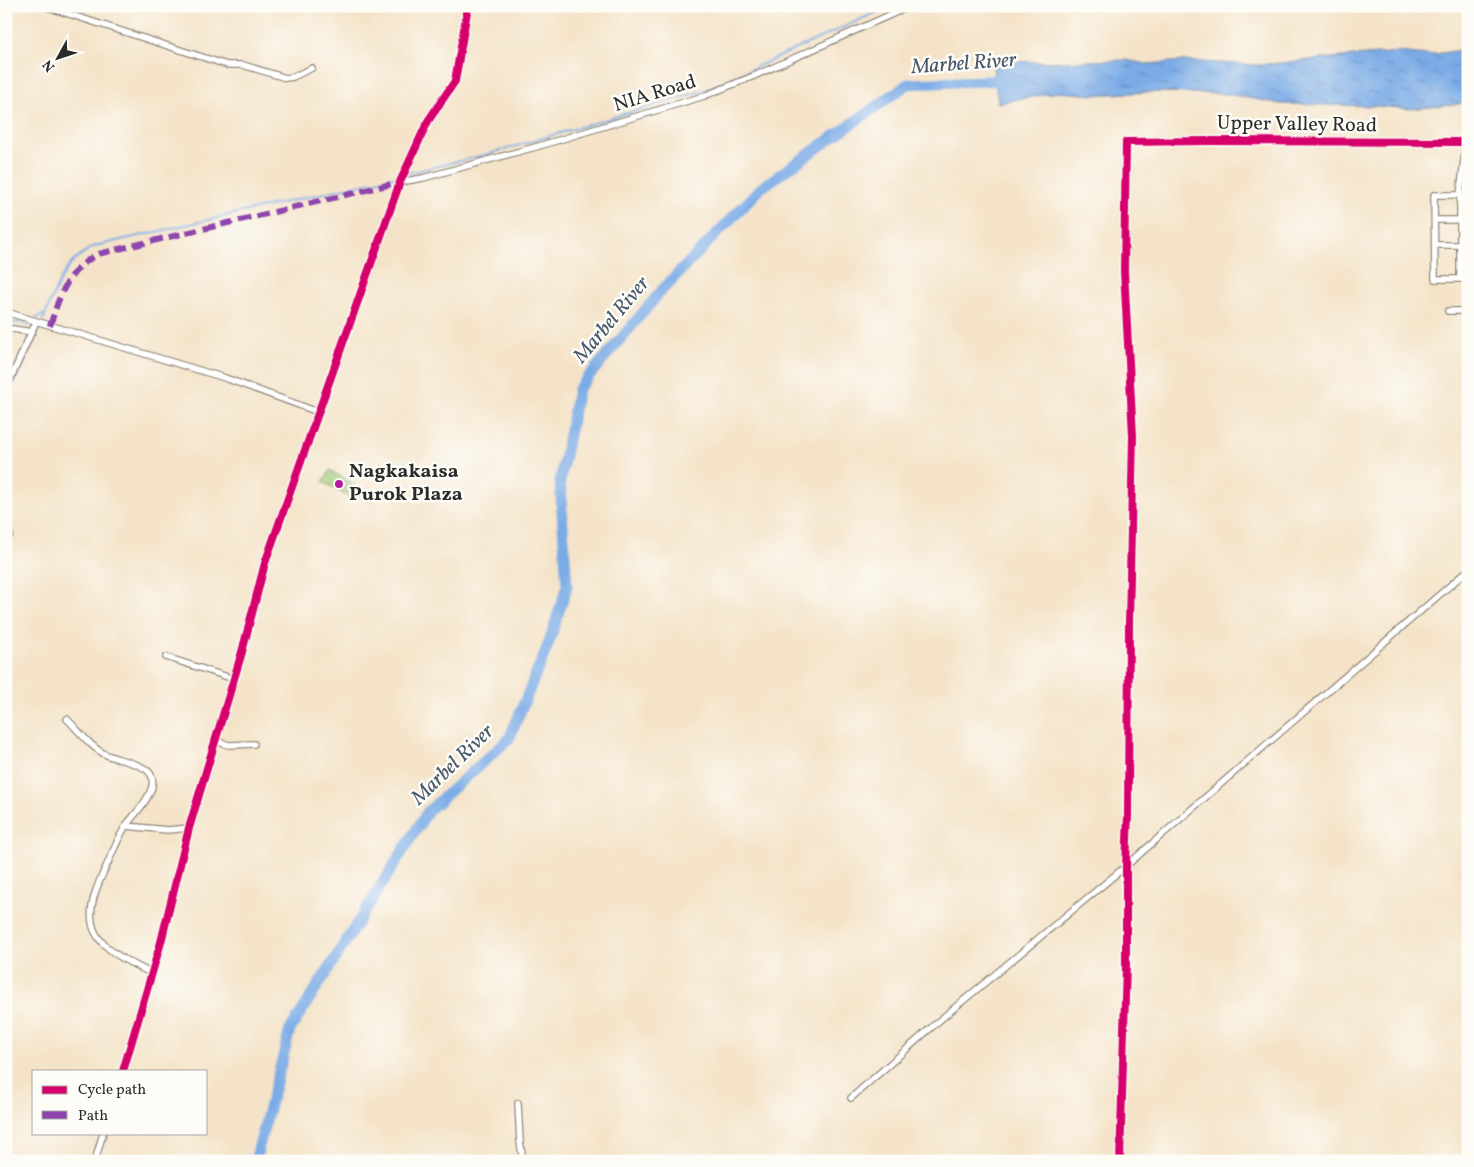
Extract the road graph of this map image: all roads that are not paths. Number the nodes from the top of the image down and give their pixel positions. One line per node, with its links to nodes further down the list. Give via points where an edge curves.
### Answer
1 (44, 6): 4 (street, via 227,65 243,65 286,78)
2 (468, 6): 6 (street, via 455,81 428,121)
3 (910, 6): 6 (street, NIA Road, via 704,96 529,149)
4 (312, 68)
5 (1467, 142): 7 (street); 32 (street, Upper Valley Road, via 1126,142 1124,255 1133,436)
6 (400, 182): 23 (street)
7 (1460, 195): 8 (street, via 1434,195); 9 (street)
8 (1435, 220): 9 (street); 11 (street)
9 (1460, 220): 10 (street); 12 (street)
10 (1468, 220)
11 (1435, 245): 12 (street); 14 (street, via 1435,279)
12 (1460, 245): 13 (street); 14 (street)
13 (1468, 245)
14 (1460, 279): 15 (street)
15 (1468, 279)
16 (1448, 311): 17 (street)
17 (1468, 311)
18 (6, 312): 19 (street)
19 (36, 322): 21 (street); 23 (street, via 225,378)
20 (6, 328): 21 (street)
21 (32, 332): 22 (street)
22 (6, 390)
23 (318, 412): 26 (street, via 265,563)
24 (1468, 570): 32 (street)
25 (166, 657): 26 (street)
26 (234, 679): 28 (street)
27 (67, 720): 30 (street, via 101,752 146,768 151,774 153,782 144,805)
28 (216, 741): 29 (street, via 229,745); 31 (street)
29 (254, 744)
30 (126, 826): 31 (street, via 168,830); 33 (street, via 94,897 92,928 100,942)
31 (189, 828): 33 (street)
32 (1126, 866): 35 (street); 40 (street)
33 (151, 973): 34 (street)
34 (123, 1070)
35 (851, 1098)
36 (518, 1103): 39 (street)
37 (103, 1134): 38 (street)
38 (95, 1161)
39 (524, 1161)
40 (1120, 1161)

